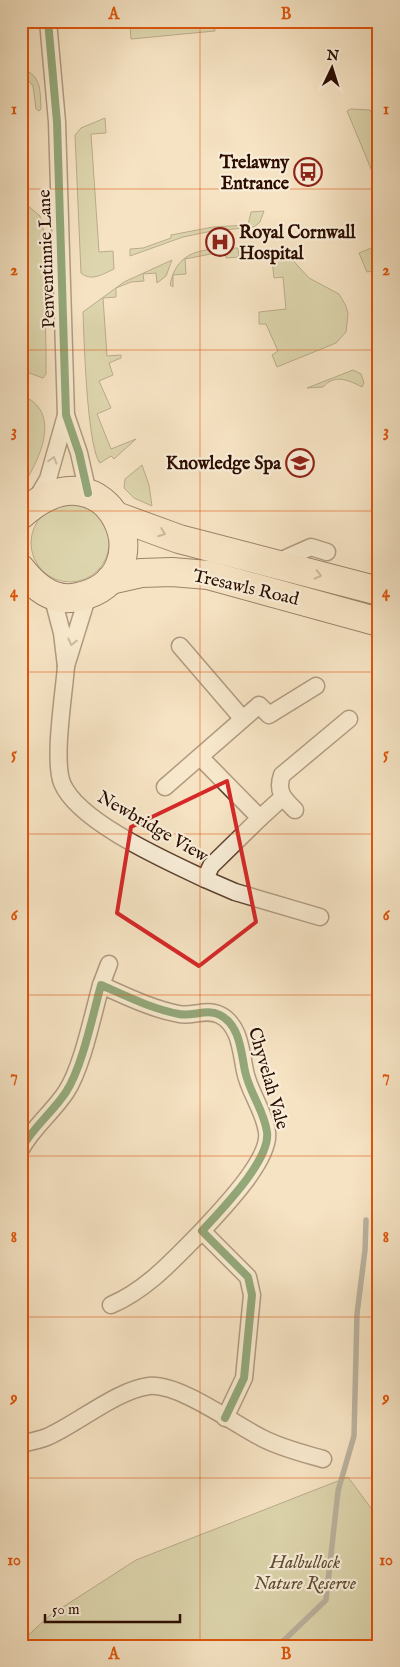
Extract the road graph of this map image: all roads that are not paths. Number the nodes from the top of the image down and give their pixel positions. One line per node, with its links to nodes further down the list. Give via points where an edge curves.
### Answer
1 (48, 21): 2 (street, Penventinnie Lane, via 57,122)
2 (66, 415): 3 (street, Penventinnie Lane); 4 (street, Penventinnie Lane, one-way to 2, via 48,479)
3 (88, 493): 4 (highway, via 68,490 49,494); 5 (highway, via 108,506)
4 (25, 512)
5 (116, 516): 7 (highway, Tresawls Road, one-way to 7, via 179,539); 9 (highway, via 125,546 120,565)
6 (327, 552): 7 (street, via 311,547)
7 (272, 564): 11 (highway, Tresawls Road, one-way to 11)
8 (21, 568): 12 (highway, via 32,583)
9 (110, 580): 13 (highway); 14 (highway, Tresawls Road, via 140,573 208,575)
10 (21, 582): 12 (highway)
11 (379, 590)
12 (49, 594): 13 (highway, via 74,598); 16 (street, Newbridge View, via 62,634)
13 (88, 595): 16 (street, Newbridge View, one-way to 16)
14 (379, 622)
15 (180, 646): 18 (street)
16 (66, 666): 25 (street, Newbridge View, via 59,756 62,782 74,803 96,821)
17 (316, 686): 18 (street, via 269,715 259,705)
18 (242, 718): 20 (street)
19 (349, 719): 22 (street, via 282,775 279,789)
20 (200, 757): 21 (street); 24 (street)
21 (165, 787)
22 (282, 798): 23 (street); 24 (street, Newbridge View)
23 (295, 810)
24 (260, 818): 25 (street, Newbridge View, via 212,866)
25 (205, 879): 26 (street, Newbridge View, via 235,892)
26 (320, 917)
27 (109, 964): 28 (street)
28 (100, 986): 29 (street, via 67,1091); 30 (street, Chyvelah Vale, via 164,1011 183,1015 210,1012 233,1024 247,1082 267,1132 266,1145 233,1199)
29 (21, 1149)
30 (202, 1231): 31 (street, Chyvelah Vale, via 153,1279 131,1296); 32 (street, via 248,1277 252,1295 244,1378)
31 (111, 1305)
32 (225, 1418): 33 (street, via 171,1390 150,1386 127,1392 46,1437); 34 (street, via 278,1446)
33 (21, 1444)
34 (323, 1459)

